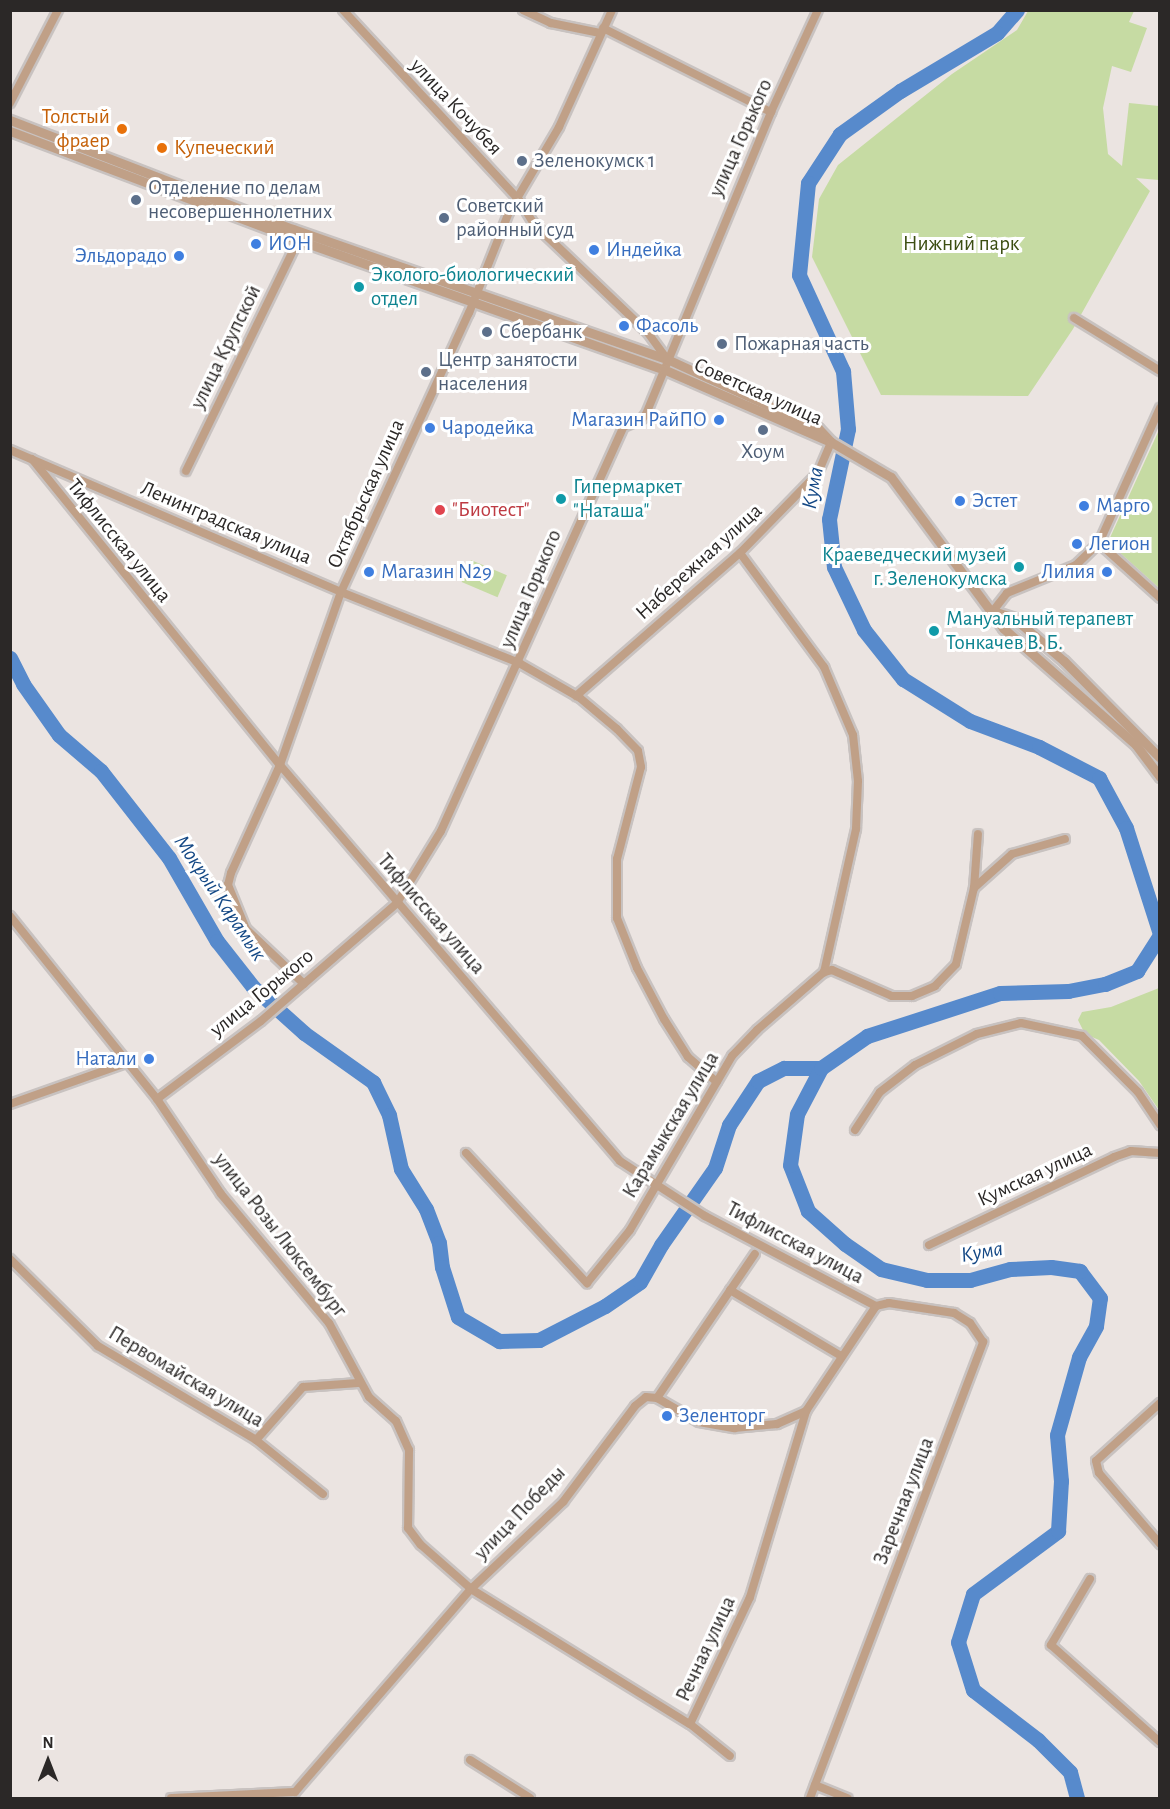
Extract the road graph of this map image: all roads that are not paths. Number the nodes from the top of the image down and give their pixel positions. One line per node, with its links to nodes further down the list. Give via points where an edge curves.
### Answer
1 (58, 10): 7 (street)
2 (523, 10): 6 (street, via 551,23)
3 (612, 10): 6 (street, Октябрьская улица)
4 (818, 10): 8 (street, улица Горького)
5 (342, 11): 11 (street, улица Кочубея)
6 (602, 31): 8 (street); 11 (street, Октябрьская улица, via 559,127)
7 (10, 103)
8 (771, 112): 15 (street, улица Горького)
9 (10, 120): 13 (street, Советская улица)
10 (10, 132): 12 (street, Советская улица)
11 (516, 197): 13 (street, Октябрьская улица); 15 (street, улица Кочубея, via 534,224 648,333)
12 (298, 240): 13 (street, Советская улица); 22 (street, улица Крупской)
13 (475, 299): 15 (street, Советская улица); 16 (street, Советская улица); 25 (street, Октябрьская улица)
14 (1074, 318): 17 (street)
15 (667, 359): 16 (street, улица Горького); 19 (street, Советская улица, via 818,428)
16 (663, 369): 19 (street, Советская улица, via 809,436); 28 (street, улица Горького, via 642,419 622,427)
17 (1160, 371)
18 (1160, 408): 23 (street)
19 (831, 442): 24 (street, Набережная улица, via 818,473); 27 (street, via 891,477)
20 (10, 450): 21 (street, Ленинградская улица)
21 (32, 459): 25 (street, Ленинградская улица); 31 (street, Тифлисская улица)
22 (186, 471)
23 (1100, 543): 26 (street); 27 (street, via 1076,565 1007,593)
24 (741, 553): 29 (street, Набережная улица); 38 (street, via 824,667 853,735 858,781 856,829)
25 (341, 592): 28 (street, Ленинградская улица); 31 (street, Октябрьская улица)
26 (1160, 598)
27 (993, 611): 30 (street, via 1014,618 1064,661); 32 (street, via 1003,628 1136,746)
28 (519, 663): 29 (street, Ленинградская улица); 36 (street, улица Горького, via 441,831)
29 (576, 696): 41 (street, Ленинградская улица, via 638,751 640,767 617,859 617,918 664,1019 688,1057)
30 (1160, 758)
31 (280, 765): 36 (street, Тифлисская улица); 39 (street, Октябрьская улица, via 228,885 246,929)
32 (1160, 777)
33 (978, 834): 35 (street)
34 (1065, 839): 35 (street, via 1012,854)
35 (974, 888): 38 (street, via 956,963 935,986 912,996 892,996 832,970)
36 (397, 903): 39 (street, улица Горького); 48 (street, Тифлисская улица, via 620,1161)
37 (10, 916): 40 (street, улица Розы Люксембург, via 94,1017)
38 (824, 972): 41 (street, Карамыкская улица, via 744,1043)
39 (304, 984): 42 (street, улица Горького)
40 (126, 1063): 42 (street, улица Розы Люксембург); 43 (street)
41 (717, 1082): 48 (street, Карамыкская улица)
42 (157, 1099): 55 (street, улица Розы Люксембург, via 221,1194 329,1323)
43 (10, 1104)
44 (1160, 1125): 45 (street, via 1138,1092 1082,1036 1021,1023 977,1034 915,1065 880,1092)
45 (855, 1130)
46 (466, 1153): 48 (street, Карамыкская улица, via 587,1283 630,1230)
47 (1160, 1153): 49 (street, Кумская улица, via 1131,1151 1114,1157)
48 (656, 1185): 53 (street, Тифлисская улица, via 705,1216)
49 (929, 1245)
50 (755, 1254): 52 (street, улица Победы)
51 (10, 1259): 59 (street, Первомайская улица, via 98,1346)
52 (730, 1290): 54 (street); 56 (street, улица Победы)
53 (876, 1306): 54 (street, Речная улица); 68 (street, Заречная улица, via 889,1303 954,1313 970,1323 983,1342)
54 (841, 1356): 58 (street, Речная улица)
55 (358, 1383): 59 (street, via 303,1387); 63 (street, улица Розы Люксембург, via 396,1421 409,1449 408,1528)
56 (657, 1398): 58 (street, via 699,1422 734,1428 777,1424); 63 (street, улица Победы, via 646,1398 636,1405 563,1502)
57 (1160, 1403): 61 (street, via 1096,1461 1099,1473)
58 (806, 1411): 64 (street, Речная улица, via 750,1597)
59 (256, 1440): 60 (street, Первомайская улица)
60 (323, 1494)
61 (1160, 1544)
62 (1090, 1579): 65 (street, via 1051,1645)
63 (471, 1589): 64 (street, Речная улица); 69 (street, улица Победы)
64 (690, 1724): 66 (street)
65 (1160, 1742)
66 (730, 1756)
67 (470, 1760): 71 (street)
68 (815, 1785): 72 (street, Заречная улица); 73 (street)
69 (294, 1795): 70 (street)
70 (171, 1798)
71 (530, 1798)
72 (810, 1798)
73 (848, 1798)

